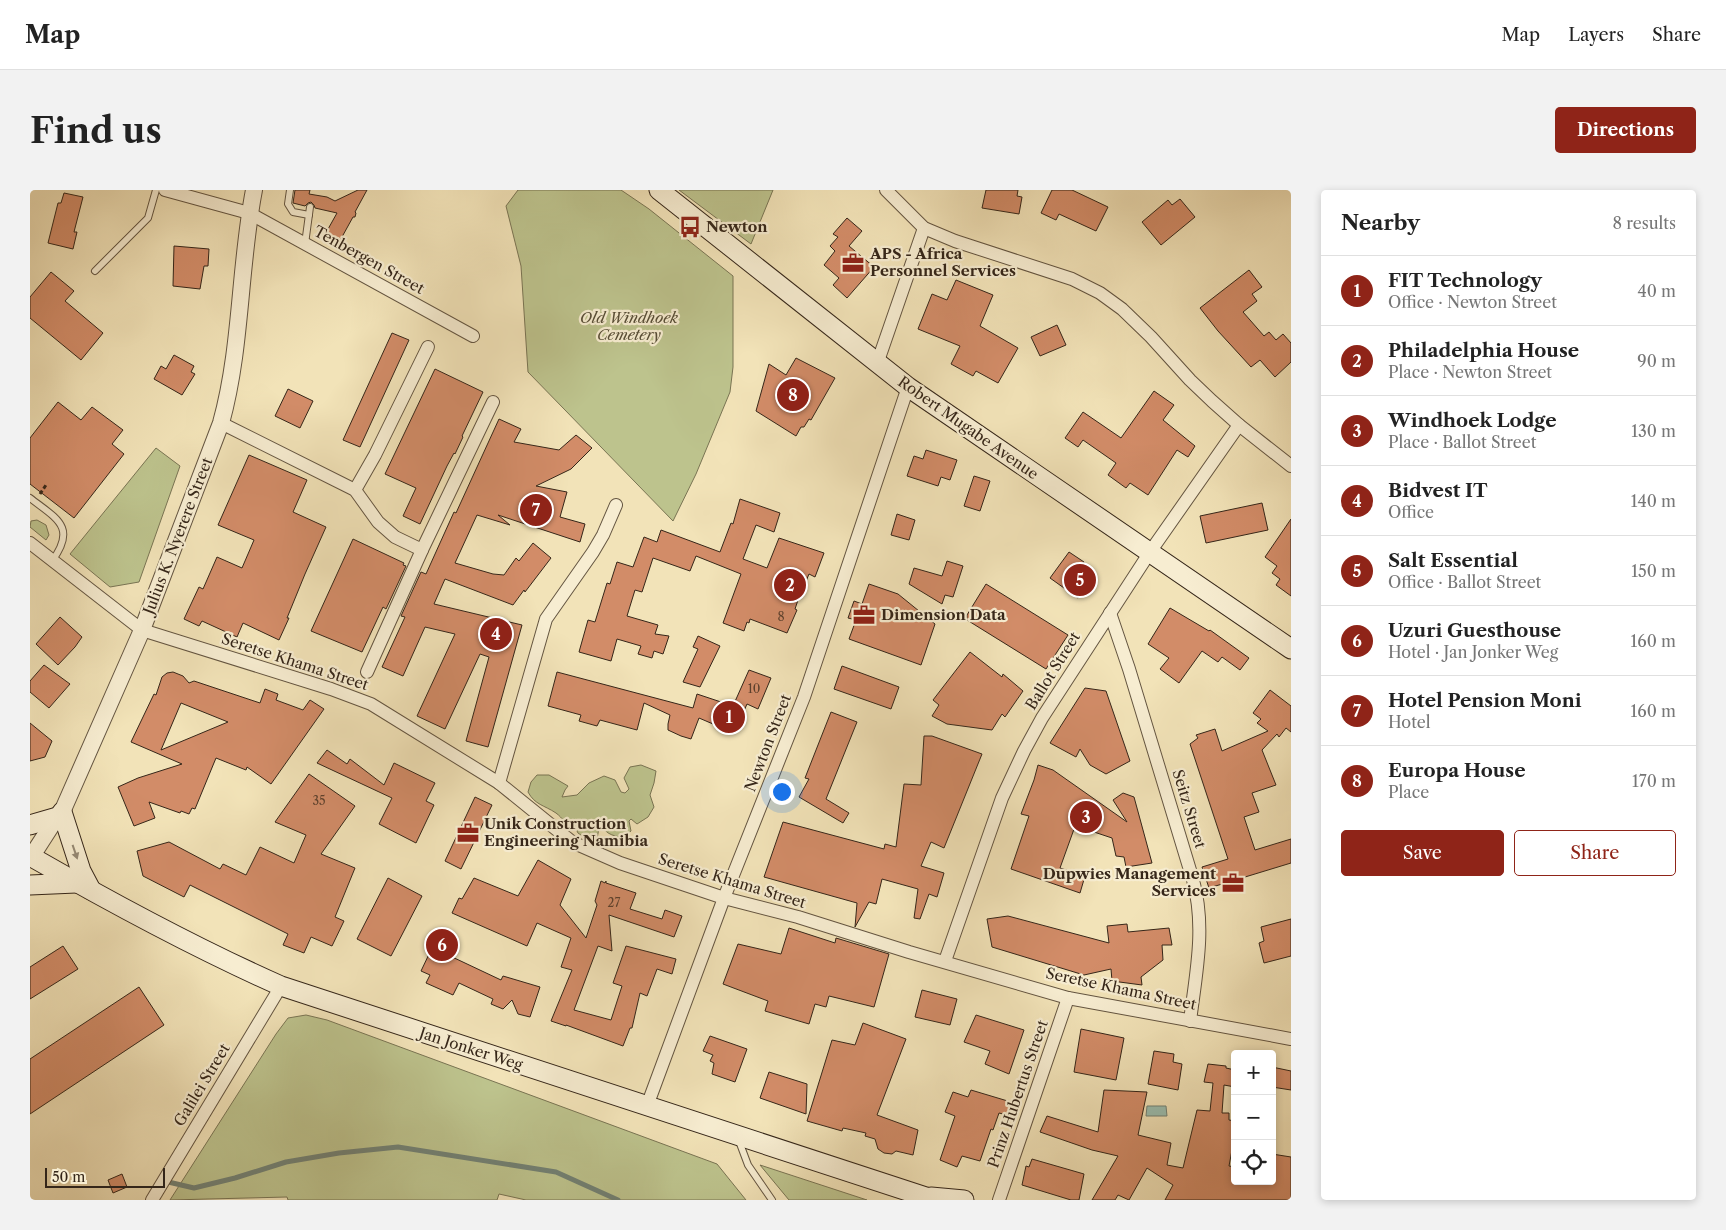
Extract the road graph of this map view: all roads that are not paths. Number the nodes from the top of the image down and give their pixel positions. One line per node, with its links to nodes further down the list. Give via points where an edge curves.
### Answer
1 (156, 190): 12 (lane, via 148,218)
2 (164, 190): 8 (street, Tenbergen Street)
3 (254, 190): 8 (street, Julius K. Nyerere Street)
4 (290, 190): 9 (lane, via 288,204 293,212)
5 (659, 190): 15 (main road, Robert Mugabe Avenue)
6 (886, 190): 10 (street)
7 (310, 206): 9 (lane)
8 (249, 213): 11 (street, Tenbergen Street); 18 (street, Julius K. Nyerere Street, via 237,348)
9 (309, 215): 11 (lane)
10 (924, 228): 15 (street); 19 (street, via 1072,279 1100,293 1122,309 1190,380)
11 (305, 244): 13 (street, Tenbergen Street)
12 (95, 271)
13 (473, 336)
14 (428, 347): 21 (street)
15 (877, 364): 16 (main road, Robert Mugabe Avenue)
16 (908, 387): 26 (main road, Robert Mugabe Avenue); 38 (street, Newton Street, via 804,697)
17 (493, 402): 25 (street)
18 (221, 423): 21 (street); 29 (street, Julius K. Nyerere Street)
19 (1239, 425): 20 (street); 26 (street, Ballot Street)
20 (1291, 466)
21 (355, 490): 25 (street, via 378,522 395,537)
22 (30, 498): 27 (lane, via 60,522 64,536 61,548)
23 (616, 505): 32 (street, via 598,543 546,619)
24 (30, 543): 27 (street, Seretse Khama Street)
25 (422, 550): 31 (street)
26 (1150, 552): 28 (street, Ballot Street); 30 (main road, Robert Mugabe Avenue)
27 (51, 561): 29 (street, Seretse Khama Street)
28 (1110, 613): 39 (street, Ballot Street, via 1042,718 1014,772); 42 (street, Seitz Street, via 1198,902 1200,937)
29 (142, 630): 32 (street, Seretse Khama Street, via 331,688 371,704); 33 (street, Julius K. Nyerere Street)
30 (1291, 649)
31 (367, 672)
32 (499, 783): 38 (street, Seretse Khama Street, via 572,842 620,864)
33 (59, 814): 34 (main road); 35 (street, Julius K. Nyerere Street); 37 (main road, one-way to 37)
34 (30, 825)
35 (30, 857): 37 (main road, Jan Jonker Weg)
36 (30, 885): 37 (main road)
37 (84, 887): 40 (main road, Jan Jonker Weg, via 227,962)
38 (724, 898): 39 (street, Seretse Khama Street); 44 (street, Newton Street)
39 (945, 961): 41 (street, Seretse Khama Street)
40 (281, 986): 44 (main road, Jan Jonker Weg); 47 (street, Galilei Street)
41 (1068, 998): 42 (street, Seretse Khama Street); 50 (street, Prinz Hubertus Street)
42 (1190, 1021): 43 (street, Seretse Khama Street)
43 (1291, 1039)
44 (647, 1106): 45 (main road, Jan Jonker Weg)
45 (737, 1136): 46 (main road, Jan Jonker Weg); 48 (lane, via 748,1165)
46 (933, 1199): 49 (main road, Jan Jonker Weg)
47 (152, 1200)
48 (772, 1200)
49 (964, 1200)
50 (999, 1200)

